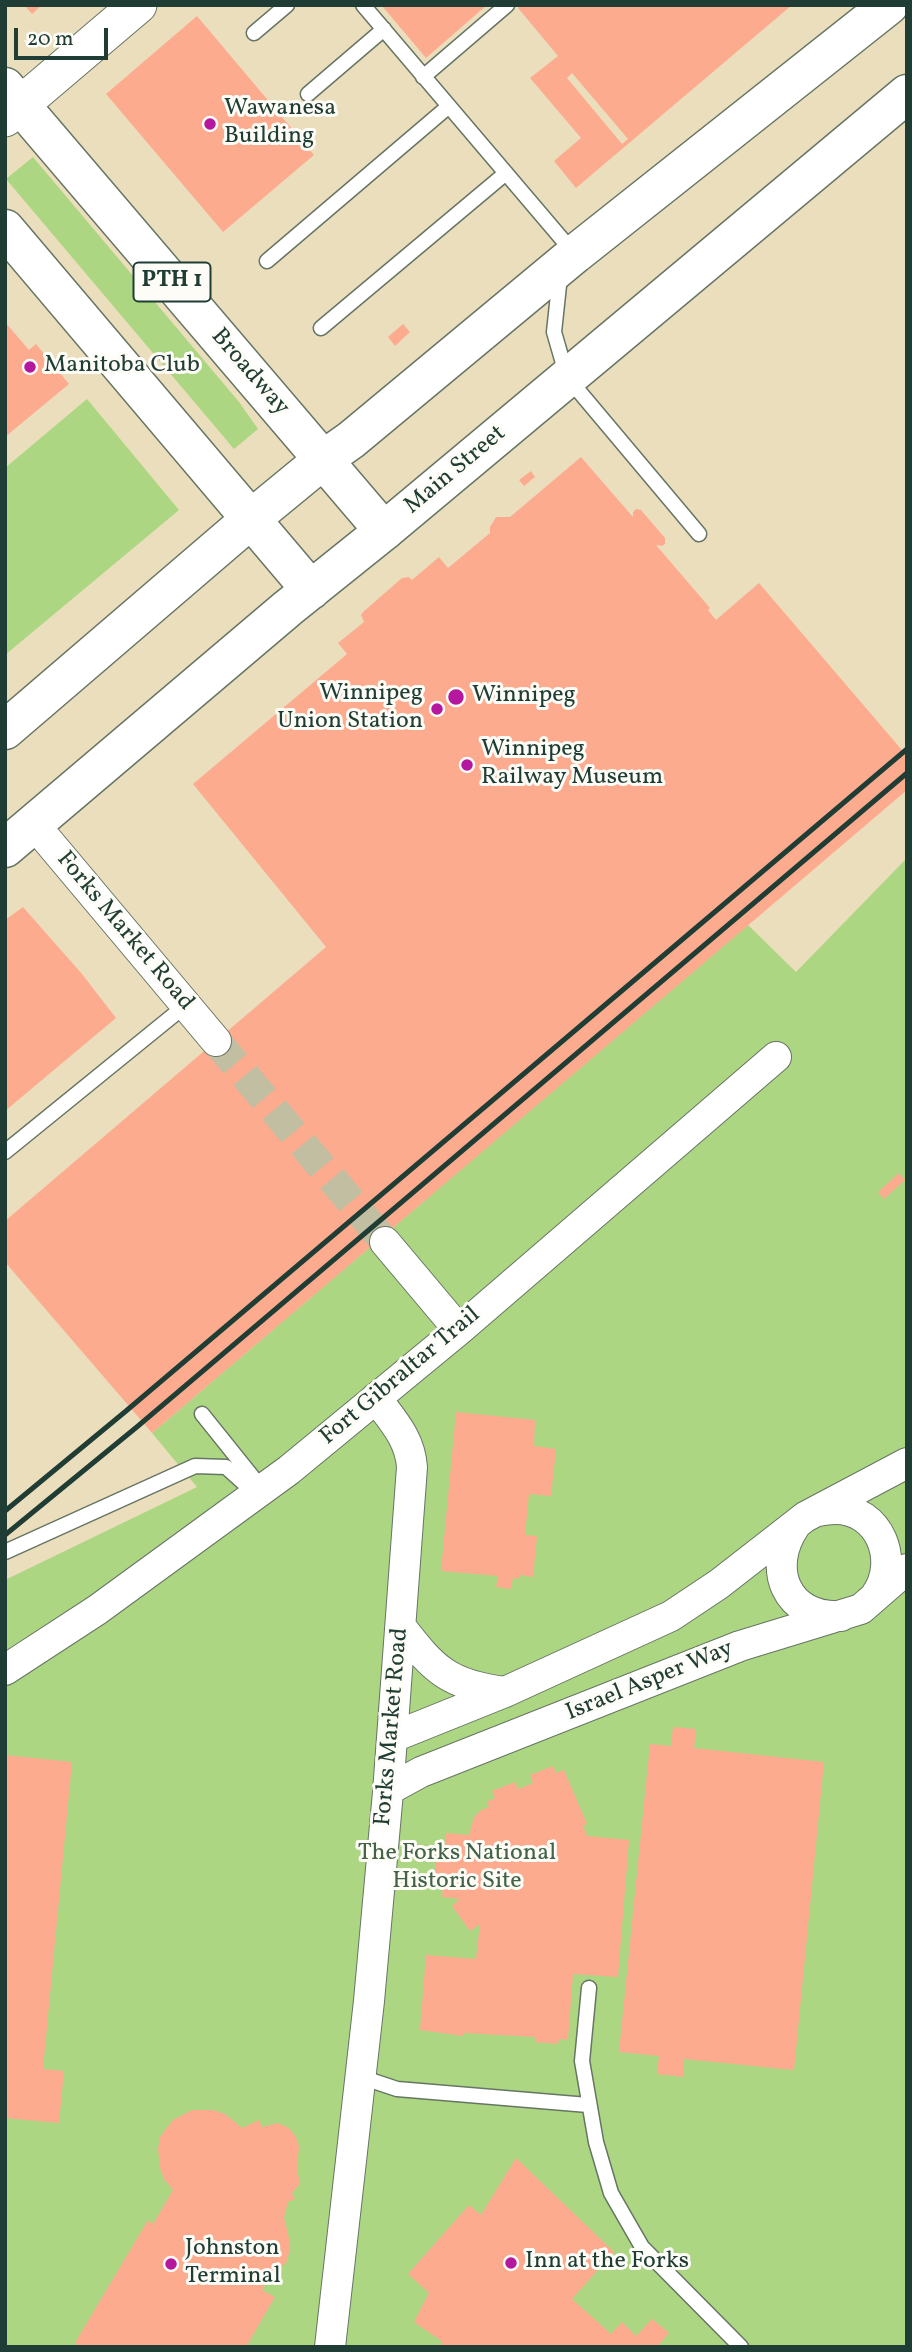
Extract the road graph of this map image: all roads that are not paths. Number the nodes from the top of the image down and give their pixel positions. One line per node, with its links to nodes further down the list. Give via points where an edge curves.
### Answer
1 (138, 5): 11 (street)
2 (287, 5): 7 (lane)
3 (363, 5): 6 (lane)
4 (508, 5): 8 (lane)
5 (889, 5): 18 (main road)
6 (384, 29): 8 (lane); 9 (lane)
7 (254, 33)
8 (423, 76): 12 (lane)
9 (308, 94)
10 (907, 94): 14 (main road, Main Street)
11 (10, 103): 21 (main road, Broadway / PTH 1)
12 (449, 106): 15 (lane); 17 (lane)
13 (907, 122): 14 (main road)
14 (869, 126): 20 (main road, Main Street)
15 (506, 173): 18 (lane); 19 (lane)
16 (5, 229): 22 (main road)
17 (267, 261)
18 (568, 261): 20 (lane, via 554,332); 21 (main road)
19 (321, 328)
20 (567, 376): 23 (main road, Main Street); 24 (lane)
21 (324, 459): 22 (main road); 23 (main road, Broadway / PTH 1)
22 (251, 519): 25 (main road); 26 (main road)
23 (384, 531): 25 (main road, Main Street)
24 (699, 534)
25 (311, 590): 27 (main road, Main Street)
26 (5, 730)
27 (19, 835): 28 (street, Forks Market Road)
28 (186, 1005): 29 (street, Forks Market Road); 31 (lane)
29 (216, 1041)
30 (776, 1057): 33 (street, Fort Gibraltar Trail)
31 (5, 1152)
32 (385, 1242): 33 (street)
33 (459, 1330): 34 (street, Fort Gibraltar Trail)
34 (376, 1398): 37 (street, Fort Gibraltar Trail); 43 (street, Forks Market Road, via 406,1438 411,1455)
35 (202, 1415): 37 (lane)
36 (907, 1463): 38 (street, Israel Asper Way)
37 (260, 1492): 39 (lane, via 226,1467 195,1466); 44 (street, Fort Gibraltar Trail)
38 (806, 1518): 41 (street, via 835,1509 850,1511 875,1528 888,1561 884,1582); 42 (street, via 785,1541 781,1553 788,1591 813,1612); 45 (street, Israel Asper Way, via 671,1616)
39 (5, 1552)
40 (907, 1569): 41 (street, Israel Asper Way)
41 (874, 1599): 42 (street, Israel Asper Way)
42 (845, 1615): 47 (street, Israel Asper Way, via 740,1646 421,1772)
43 (401, 1627): 45 (street, via 447,1676 475,1688); 46 (street, Forks Market Road)
44 (5, 1670)
45 (505, 1692): 46 (street, Israel Asper Way)
46 (393, 1737): 47 (street, Forks Market Road)
47 (388, 1790): 49 (street, Forks Market Road)
48 (589, 1988): 50 (lane, via 582,2061)
49 (361, 2077): 50 (lane, via 397,2088); 51 (street, Forks Market Road)
50 (588, 2105): 54 (lane, via 611,2193 642,2246)
51 (333, 2317): 52 (street, Forks Market Road); 53 (street, Forks Market Road)
52 (330, 2347)
53 (340, 2347)
54 (741, 2347)

